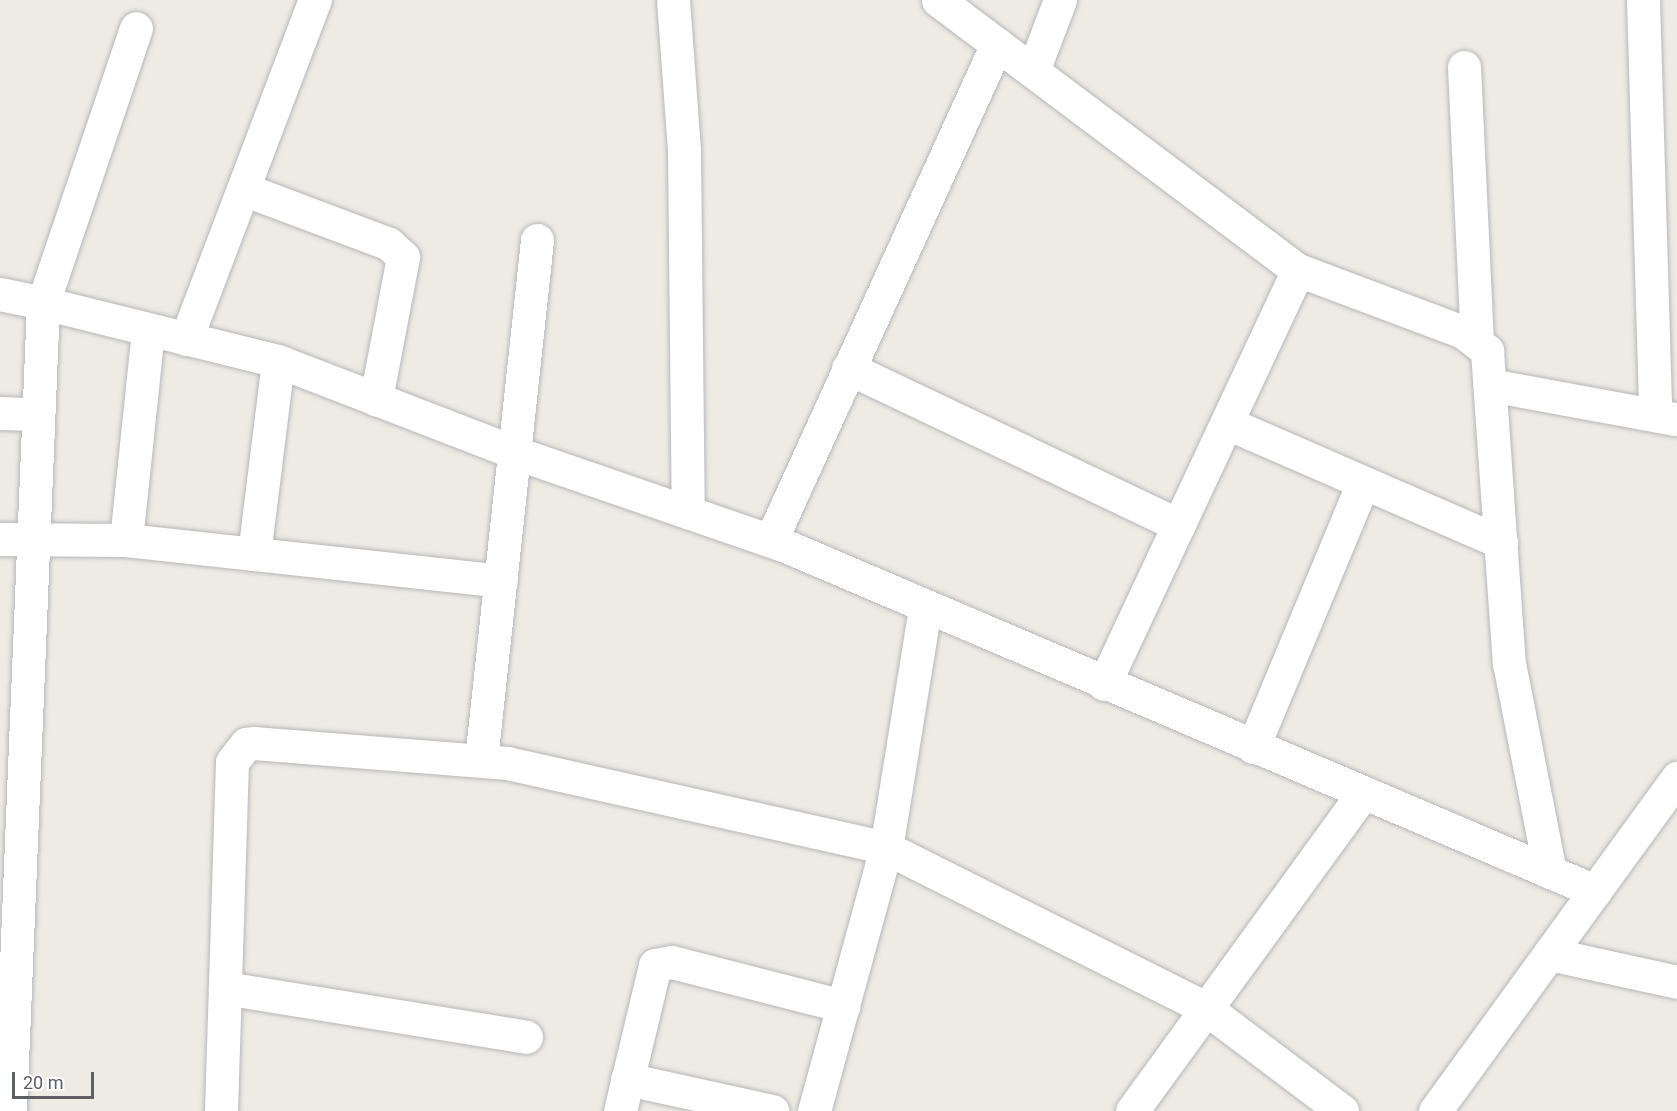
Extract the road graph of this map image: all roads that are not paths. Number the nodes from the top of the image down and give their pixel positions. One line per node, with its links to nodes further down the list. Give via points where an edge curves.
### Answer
1 (315, 0): 10 (street)
2 (673, 0): 28 (street, via 684,151)
3 (938, 0): 7 (street)
4 (1060, 0): 9 (street)
5 (1643, 0): 24 (street)
6 (136, 28): 14 (street)
7 (997, 44): 9 (street); 19 (street)
8 (1464, 67): 16 (street)
9 (1033, 71): 12 (street)
10 (243, 189): 17 (street); 21 (street, via 389,244 403,256)
11 (537, 240): 26 (street)
12 (1298, 270): 16 (street); 25 (street)
13 (0, 294): 14 (street)
14 (43, 303): 15 (street); 23 (street)
15 (148, 332): 17 (street); 31 (street)
16 (1477, 338): 20 (street, via 1487,351)
17 (186, 339): 18 (street)
18 (278, 361): 21 (street); 34 (street)
19 (848, 368): 29 (street); 32 (street)
20 (1490, 385): 24 (street); 33 (street)
21 (376, 399): 26 (street)
22 (0, 413): 23 (street)
23 (37, 414): 30 (street)
24 (1666, 417)
25 (1227, 423): 27 (street); 29 (street)
26 (516, 453): 28 (street); 35 (street)
27 (1363, 483): 33 (street); 38 (street)
28 (688, 511): 32 (street)
29 (1179, 525): 37 (street)
30 (16, 539): 31 (street); 42 (street)
31 (126, 540): 34 (street)
32 (771, 540): 36 (street)
33 (1500, 542): 44 (street, via 1509,663)
34 (254, 554): 35 (street)
35 (501, 581): 39 (street)
36 (925, 608): 37 (street); 43 (street)
37 (1104, 684): 38 (street)
38 (1253, 747): 41 (street)
39 (481, 760): 43 (street); 48 (street, via 254,743 238,750 232,762)
40 (1672, 793): 45 (street)
41 (1362, 794): 44 (street); 50 (street)
42 (11, 822): 53 (street)
43 (886, 848): 49 (street); 50 (street)
44 (1550, 872): 45 (street)
45 (1595, 891): 46 (street)
46 (1549, 954): 47 (street); 60 (street)
47 (1677, 982)
48 (225, 988): 51 (street); 54 (street)
49 (843, 1006): 52 (street, via 664,962 651,973); 57 (street)
50 (1204, 1007): 58 (street); 59 (street)
51 (526, 1037)
52 (627, 1079): 55 (street); 56 (street)
53 (7, 1093)
54 (221, 1111)
55 (620, 1111)
56 (773, 1111)
57 (814, 1111)
58 (1132, 1111)
59 (1342, 1111)
60 (1435, 1111)

